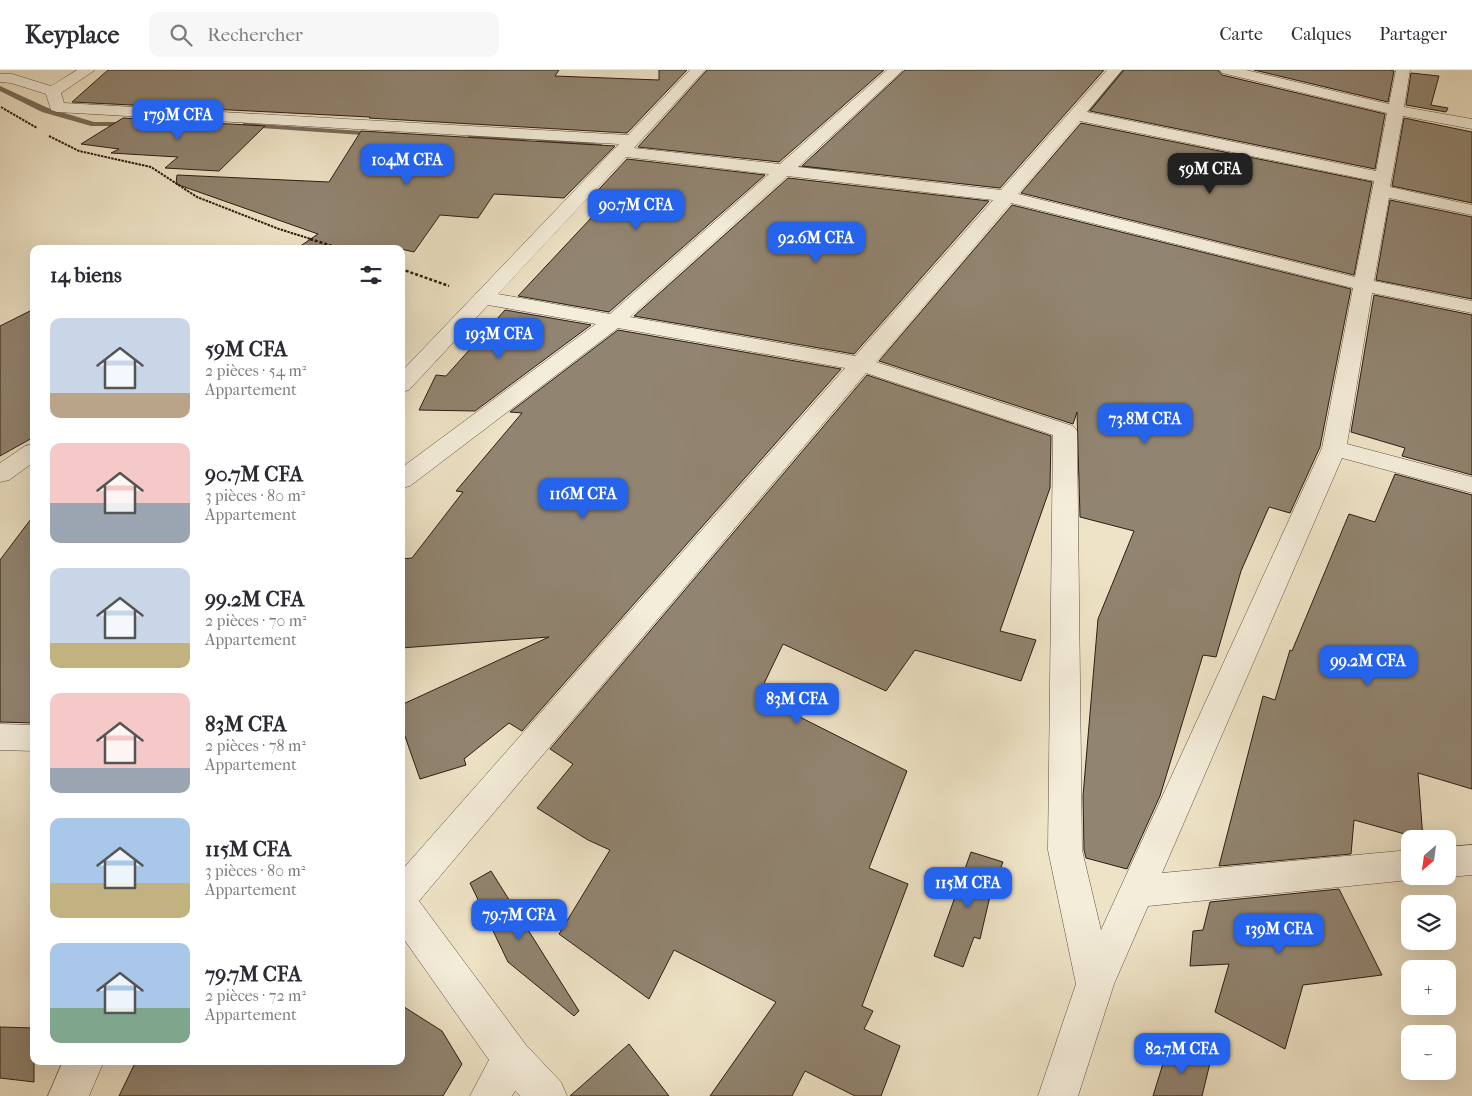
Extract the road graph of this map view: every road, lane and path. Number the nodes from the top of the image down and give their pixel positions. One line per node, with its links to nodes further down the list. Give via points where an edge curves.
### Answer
1 (88, 70): 8 (street)
2 (698, 70): 14 (street)
3 (896, 70): 15 (street)
4 (1115, 70): 10 (street)
5 (1227, 70): 9 (street)
6 (1403, 70): 9 (street)
7 (4, 89): 8 (street); 12 (path)
8 (53, 91): 14 (street, via 57,107)
9 (1396, 110): 11 (street); 16 (street)
10 (1076, 115): 16 (street); 17 (street)
11 (1472, 124)
12 (39, 130)
13 (46, 134): 19 (path, via 79,151 151,167 197,197)
14 (626, 146): 15 (street); 22 (street)
15 (783, 170): 17 (street); 24 (street)
16 (1383, 185): 18 (street); 21 (street)
17 (1006, 196): 21 (street); 25 (street)
18 (1472, 210)
19 (329, 245)
20 (405, 270): 22 (path)
21 (1364, 285): 23 (street); 27 (street)
22 (483, 298): 24 (street); 26 (street)
23 (1472, 307)
24 (614, 321): 25 (street); 30 (street)
25 (861, 364): 38 (street); 40 (street, via 1065,431 1065,850)
26 (405, 381)
27 (1334, 448): 31 (street); 37 (street)
28 (30, 455): 29 (street)
29 (0, 474)
30 (405, 477)
31 (1472, 485)
32 (0, 737): 33 (street)
33 (30, 738)
34 (1472, 860): 35 (street)
35 (1456, 861)
36 (1401, 867): 37 (street)
37 (1136, 891): 40 (street)
38 (405, 892)
39 (405, 911): 41 (street)
40 (1095, 984): 46 (street)
41 (512, 1059): 44 (street); 45 (street)
42 (82, 1065): 43 (street)
43 (68, 1096)
44 (490, 1096)
45 (547, 1096)
46 (1058, 1096)

